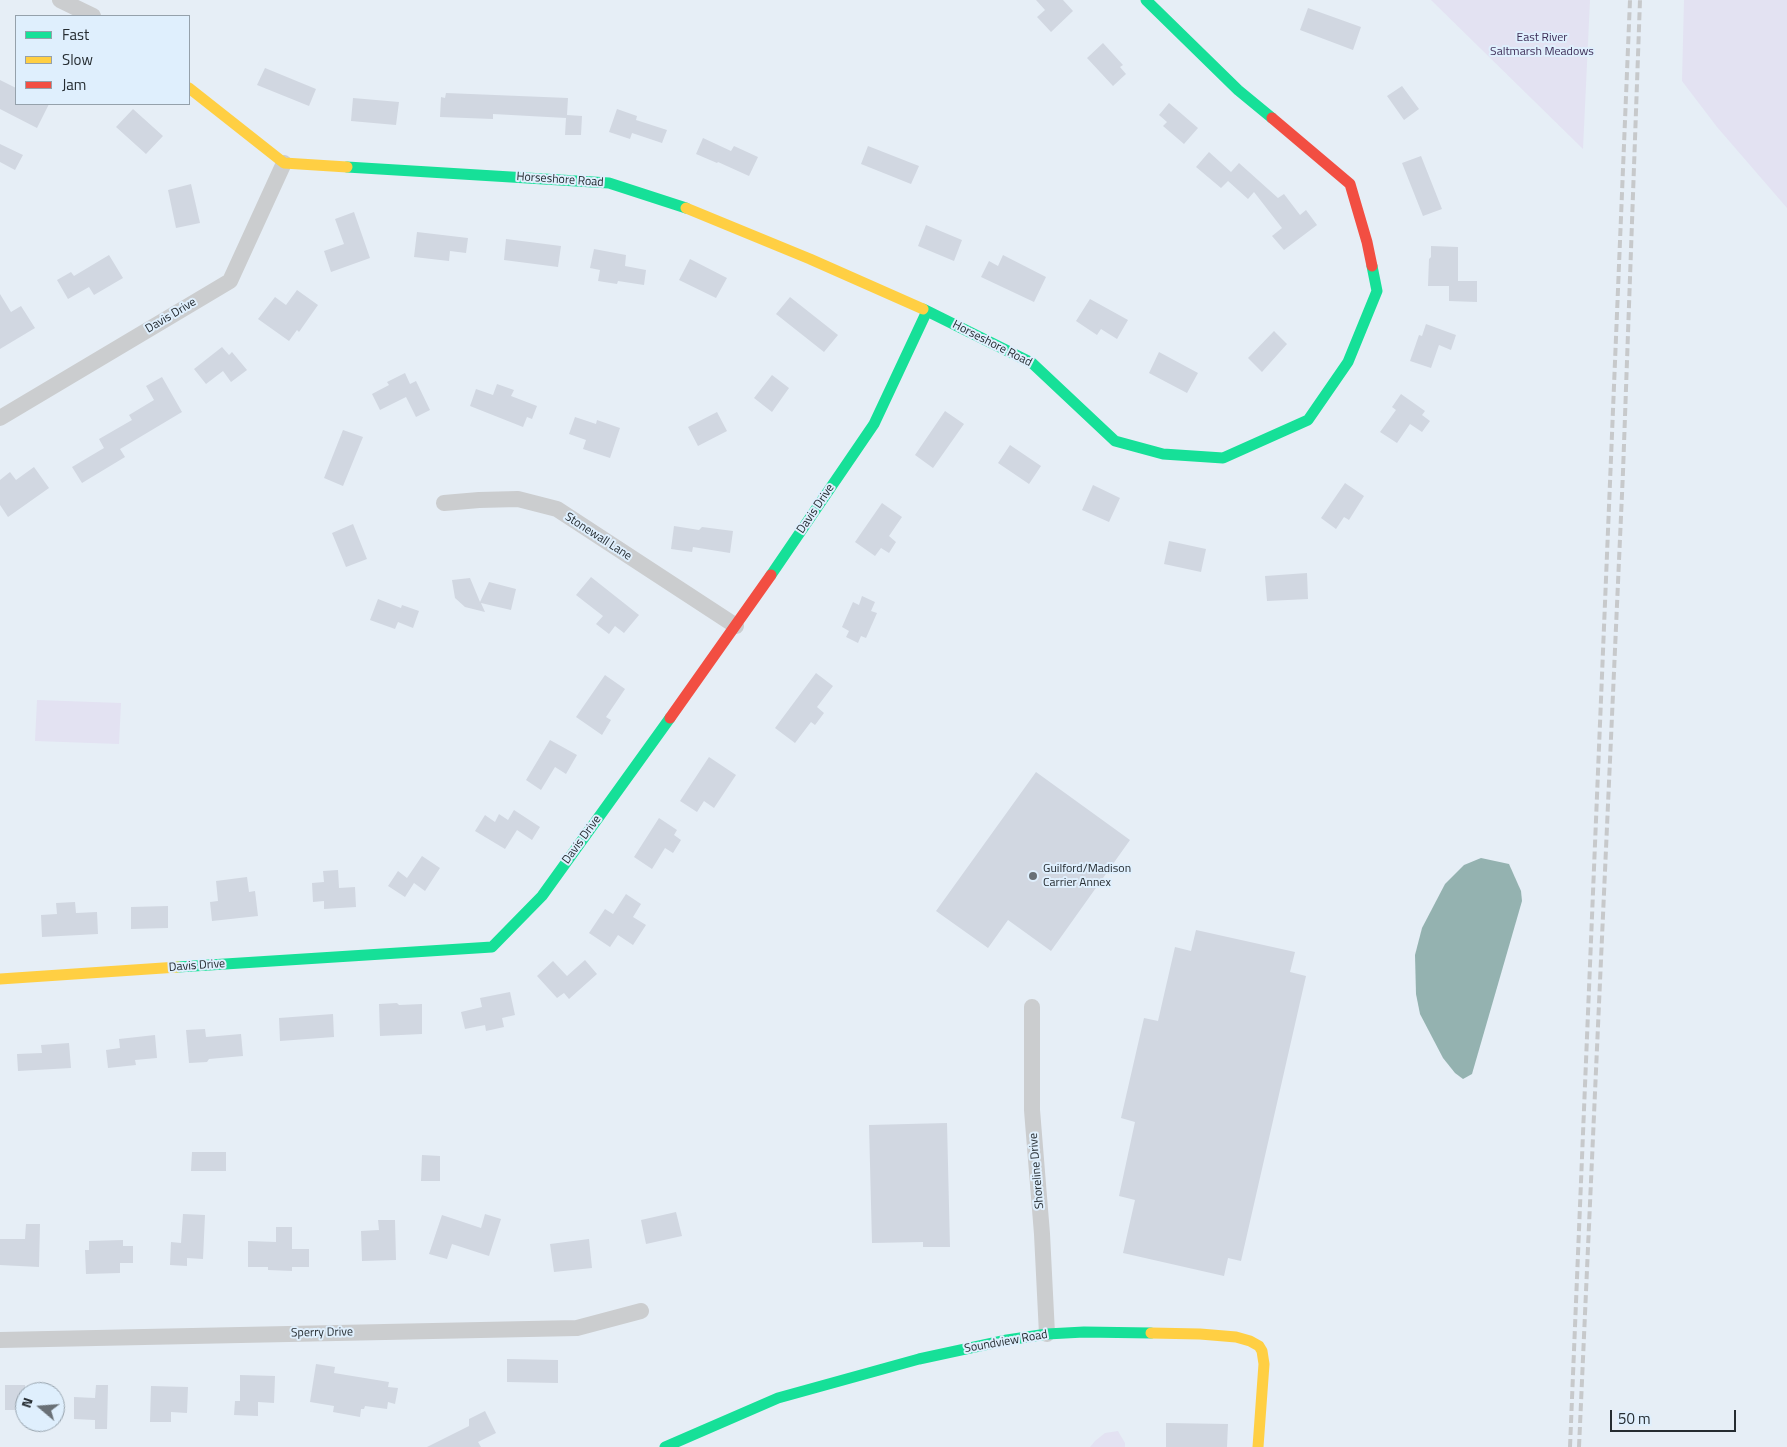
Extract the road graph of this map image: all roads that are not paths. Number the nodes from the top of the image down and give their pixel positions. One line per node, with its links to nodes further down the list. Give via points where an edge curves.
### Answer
1 (60, 0): 3 (street)
2 (1146, 0): 6 (street, Horseshore Road, via 1238,90 1350,184 1377,291 1348,362 1308,420 1223,458 1163,454 1115,441 1032,363)
3 (91, 15)
4 (190, 89): 5 (street)
5 (284, 163): 6 (street, Horseshore Road, via 608,183 686,208 810,258); 7 (street, Davis Drive, via 230,281)
6 (927, 311): 9 (street, Davis Drive, via 874,424)
7 (0, 418)
8 (444, 503): 9 (street, Stonewall Lane, via 518,499 557,509)
9 (736, 626): 10 (street, Davis Drive, via 542,896 492,947)
10 (0, 979)
11 (1032, 1007): 13 (street, Shoreline Drive, via 1032,1110)
12 (641, 1311): 14 (street, Sperry Drive, via 577,1328)
13 (1047, 1334): 15 (street, Soundview Road, via 927,1357 778,1398); 16 (street, Soundview Road, via 1200,1334 1250,1341 1259,1346 1263,1356)
14 (0, 1340)
15 (665, 1447)
16 (1258, 1447)

